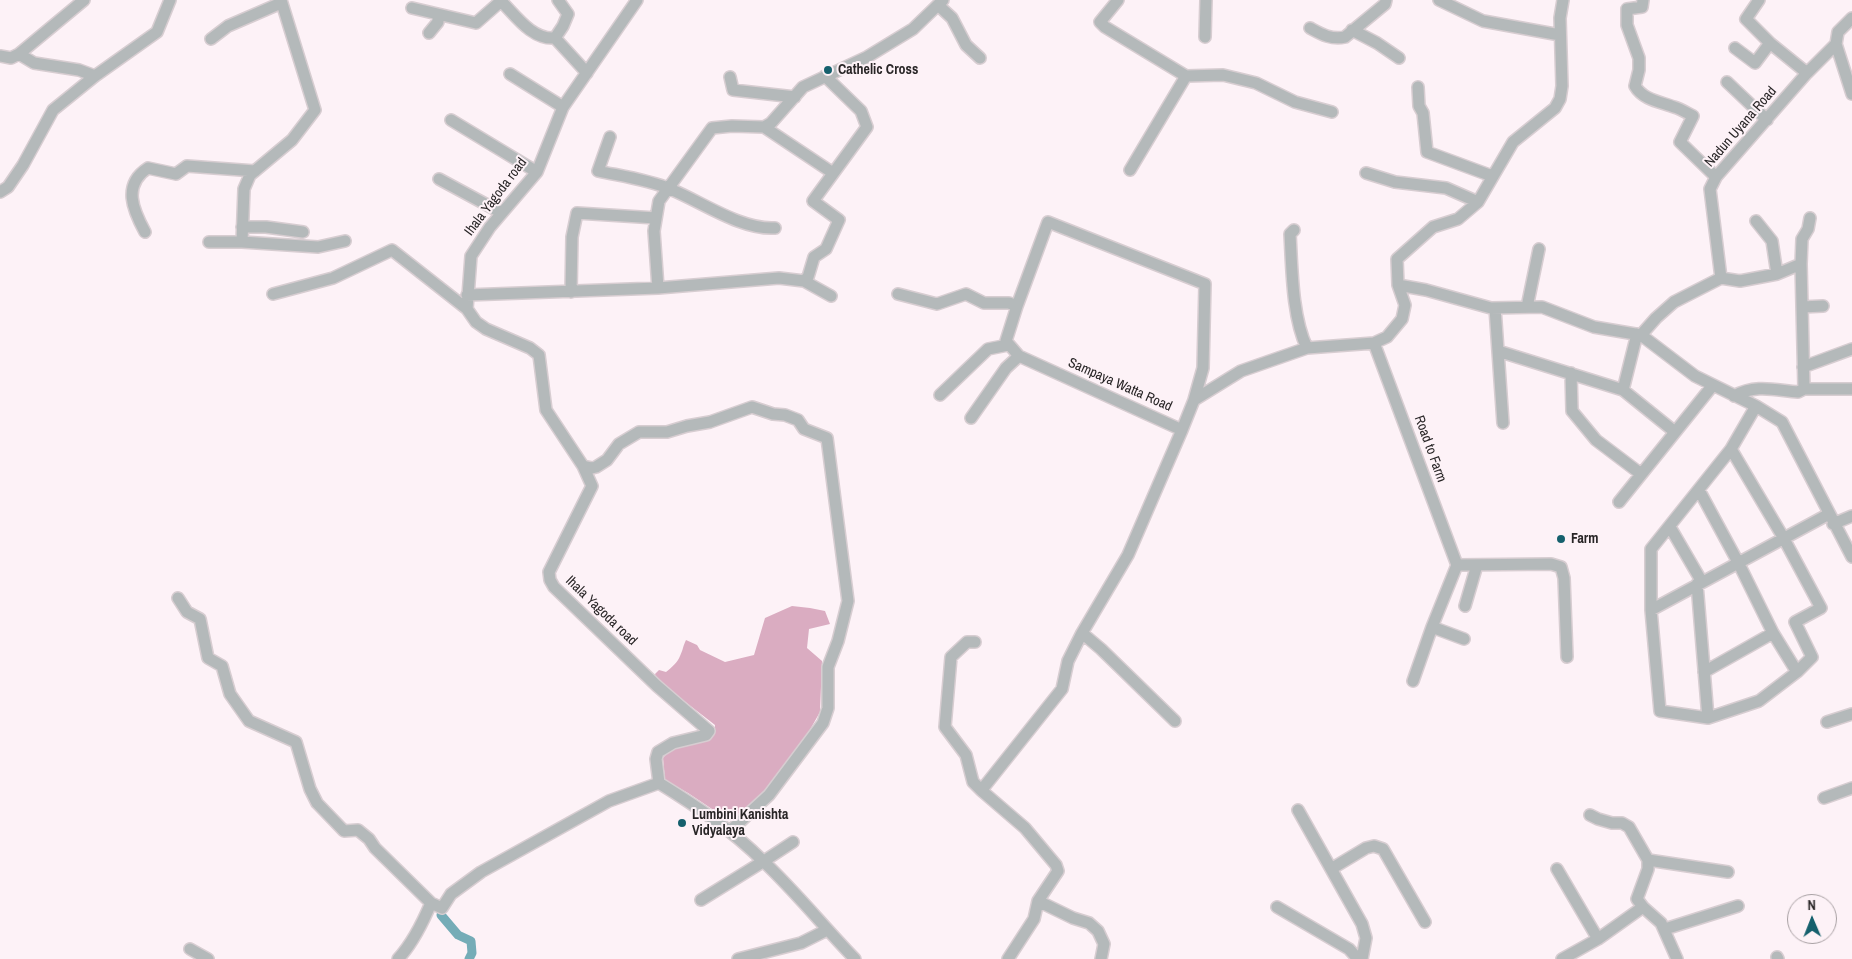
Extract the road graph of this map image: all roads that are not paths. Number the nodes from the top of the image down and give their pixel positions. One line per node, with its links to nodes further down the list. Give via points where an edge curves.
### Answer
1 (84, 0): 27 (street)
2 (170, 0): 34 (street, via 157,32)
3 (558, 0): 22 (street, via 568,14)
4 (637, 0): 31 (street, Ihala Yagoda road)
5 (1118, 0): 36 (street, via 1100,22)
6 (1206, 0): 21 (street)
7 (1386, 0): 18 (street)
8 (1439, 0): 20 (street, via 1483,21)
9 (1563, 0): 20 (street, Sampaya Watta Road)
10 (1643, 0): 54 (street, via 1642,7 1628,9 1627,25 1639,58 1635,86 1638,92 1693,116 1680,142)
11 (1760, 0): 24 (street, via 1746,19)
12 (281, 1): 23 (street, via 228,26); 49 (street, via 315,110 292,140)
13 (940, 3): 29 (street, via 966,45); 35 (street, via 914,29 867,58)
14 (412, 8): 15 (street)
15 (438, 15): 19 (street, via 438,22); 22 (street, via 476,23 501,1 535,35)
16 (1852, 18): 25 (street, Nadun Uyana Road, via 1838,32)
17 (1310, 28): 18 (street, via 1330,38 1345,37)
18 (1352, 30): 30 (street)
19 (429, 33)
20 (1560, 35): 53 (street, Sampaya Watta Road, via 1560,99 1555,108 1513,142)
21 (1205, 37)
22 (555, 38): 31 (street)
23 (211, 39)
24 (1770, 43): 26 (street, via 1755,62); 32 (street)
25 (1836, 44): 32 (street, Nadun Uyana Road); 40 (street)
26 (1735, 48)
27 (19, 54): 28 (street, via 11,58); 34 (street, via 34,63)
28 (0, 56)
29 (980, 58)
30 (1399, 58)
31 (587, 73): 42 (street, Ihala Yagoda road)
32 (1807, 73): 45 (street, Nadun Uyana Road)
33 (510, 74): 42 (street)
34 (96, 76): 57 (street, via 53,110 24,165 8,187)
35 (825, 76): 41 (street, via 803,87); 51 (street, via 861,111 866,127)
36 (1186, 76): 43 (street, via 1223,75 1256,83 1295,102); 48 (street)
37 (730, 77): 41 (street, via 734,90)
38 (1727, 82): 45 (street)
39 (1418, 87): 53 (street, via 1427,152)
40 (1852, 94)
41 (795, 97): 46 (street, via 771,124)
42 (563, 107): 50 (street, Ihala Yagoda road)
43 (1332, 112)
44 (451, 120): 50 (street)
45 (1767, 120): 54 (street, Nadun Uyana Road)
46 (764, 127): 51 (street); 56 (street, via 712,128)
47 (610, 137): 56 (street, via 598,171)
48 (1130, 170)
49 (255, 171): 63 (street, via 250,174 244,189); 66 (street, via 187,166 176,174 148,168 139,174 131,195 134,213)
50 (537, 172): 59 (street, Ihala Yagoda road)
51 (833, 173): 75 (street, via 813,200 839,220 826,249 814,257)
52 (1366, 173): 58 (street, via 1395,182 1446,188)
53 (1492, 176): 58 (street, Sampaya Watta Road)
54 (1716, 176): 74 (street, Nadun Uyana Road, via 1710,189)
55 (439, 179): 59 (street)
56 (668, 188): 60 (street, via 659,201); 64 (street, via 762,229)
57 (0, 192)
58 (1478, 202): 76 (street, Sampaya Watta Road, via 1458,219 1433,227 1398,259)
59 (502, 213): 81 (street, Ihala Yagoda road, via 471,256)
60 (656, 218): 77 (street); 78 (street, via 576,213)
61 (1810, 218): 72 (street, via 1802,239)
62 (1756, 220): 73 (street, via 1772,241)
63 (242, 227): 67 (street); 69 (street)
64 (775, 228)
65 (1294, 230): 92 (street, via 1290,234 1292,279 1301,336)
66 (145, 232)
67 (303, 232)
68 (209, 242): 69 (street)
69 (242, 242): 70 (street, via 318,247)
70 (345, 242)
71 (1539, 249): 87 (street)
72 (1801, 264): 73 (street); 85 (street)
73 (1777, 274): 74 (street, via 1740,281)
74 (1721, 278): 89 (street, via 1674,302)
75 (804, 281): 77 (street, via 779,278); 82 (street)
76 (1398, 286): 86 (street); 90 (street, Sampaya Watta Road, via 1405,305 1402,320 1388,337)
77 (658, 288): 78 (street)
78 (571, 292): 81 (street)
79 (272, 294): 88 (street, via 333,278 392,250)
80 (898, 294): 83 (street, via 937,304 966,294 984,303)
81 (467, 295): 88 (street, Ihala Yagoda road)
82 (831, 296)
83 (1017, 306): 91 (street, via 1006,341); 104 (street, via 1048,222 1206,284 1203,368)
84 (1823, 306): 85 (street)
85 (1802, 307): 96 (street)
86 (1495, 308): 87 (street); 94 (street)
87 (1526, 308): 89 (street, via 1542,307 1594,327)
88 (467, 309): 111 (street, Ihala Yagoda road, via 486,329 539,355 546,410)
89 (1639, 335): 98 (street); 101 (street)
90 (1374, 343): 92 (street, Sampaya Watta Road); 121 (street, Road to Farm)
91 (1008, 346): 95 (street, Sampaya Watta Road); 102 (street, via 988,349)
92 (1307, 348): 104 (street, Sampaya Watta Road, via 1241,371)
93 (1852, 348): 96 (street)
94 (1498, 351): 97 (street); 107 (street)
95 (1019, 356): 106 (street, via 1006,368); 108 (street, Sampaya Watta Road)
96 (1803, 367): 99 (street)
97 (1571, 374): 101 (street); 112 (street, via 1572,411 1596,440)
98 (1712, 385): 103 (street); 109 (street)
99 (1804, 389): 100 (street); 103 (street, via 1798,392 1754,388)
100 (1852, 389)
101 (1623, 390): 109 (street)
102 (940, 395)
103 (1734, 396): 105 (street)
104 (1194, 400): 108 (street, Sampaya Watta Road)
105 (1756, 406): 110 (street); 116 (street, via 1782,422)
106 (971, 418)
107 (1503, 423)
108 (1182, 430): 128 (street, via 1128,555)
109 (1675, 432): 112 (street)
110 (1731, 449): 113 (street); 118 (street)
111 (583, 466): 140 (street, Ihala Yagoda road, via 592,486 557,554 549,572 550,580 657,686 709,731 706,735 673,743 658,752); 146 (street, via 596,467 607,460 619,444 639,432 667,432 710,422 752,407 792,417 804,429 827,438 848,600 828,667 828,708 823,723 769,795)
112 (1641, 474): 114 (street)
113 (1699, 490): 117 (street); 120 (street)
114 (1619, 502)
115 (1852, 516): 116 (street)
116 (1831, 519): 118 (street); 119 (street)
117 (1670, 527): 123 (street); 126 (street, via 1651,549)
118 (1783, 538): 120 (street); 134 (street, via 1821,608 1795,622 1812,657)
119 (1852, 557)
120 (1739, 564): 123 (street); 129 (street)
121 (1457, 565): 122 (street); 127 (street)
122 (1477, 565): 125 (street); 132 (street, via 1551,564 1561,567)
123 (1699, 583): 126 (street); 133 (street)
124 (178, 598): 155 (street, via 187,612 200,619 208,658 222,666 230,694 249,721 296,742 317,803 344,832 358,830 369,839)
125 (1466, 606)
126 (1651, 610): 137 (street, via 1660,710)
127 (1432, 627): 130 (street); 135 (street)
128 (1082, 633): 138 (street); 142 (street, via 1068,661 1062,689)
129 (1773, 633): 133 (street); 134 (street)
130 (1464, 639)
131 (975, 642): 142 (street, via 967,642 951,657 945,727 966,755 973,782)
132 (1567, 658)
133 (1704, 672): 137 (street)
134 (1797, 672): 137 (street, via 1759,701)
135 (1412, 681)
136 (1852, 714): 139 (street)
137 (1708, 718)
138 (1175, 721)
139 (1827, 722)
140 (659, 783): 146 (street); 155 (street, via 609,801 481,872 451,894 442,908)
141 (1852, 788): 143 (street)
142 (982, 791): 154 (street, via 1025,828 1056,865 1058,871)
143 (1824, 798)
144 (1298, 810): 150 (street)
145 (1590, 815): 148 (street, via 1629,827)
146 (730, 831): 149 (street)
147 (793, 842): 149 (street)
148 (1648, 860): 152 (street); 158 (street, via 1637,899)
149 (764, 861): 153 (street); 161 (street)
150 (1331, 869): 159 (street, via 1366,848 1383,849); 171 (street, via 1362,924 1366,938)
151 (1557, 869): 162 (street)
152 (1728, 872)
153 (700, 900)
154 (1038, 901): 168 (street, via 1034,919); 169 (street, via 1088,923 1098,932 1104,944)
155 (431, 902): 165 (street, via 426,916)
156 (1738, 906): 160 (street)
157 (1277, 907): 170 (street, via 1349,949)
158 (1642, 907): 160 (street); 162 (street)
159 (1426, 922)
160 (1665, 929): 173 (street)
161 (827, 930): 166 (street, via 801,943); 167 (street)
162 (1598, 938): 172 (street)
163 (190, 949): 164 (street)
164 (208, 959)
165 (398, 959)
166 (738, 959)
167 (855, 959)
168 (1008, 959)
169 (1101, 959)
170 (1358, 959)
171 (1362, 959)
172 (1562, 959)
173 (1677, 959)

